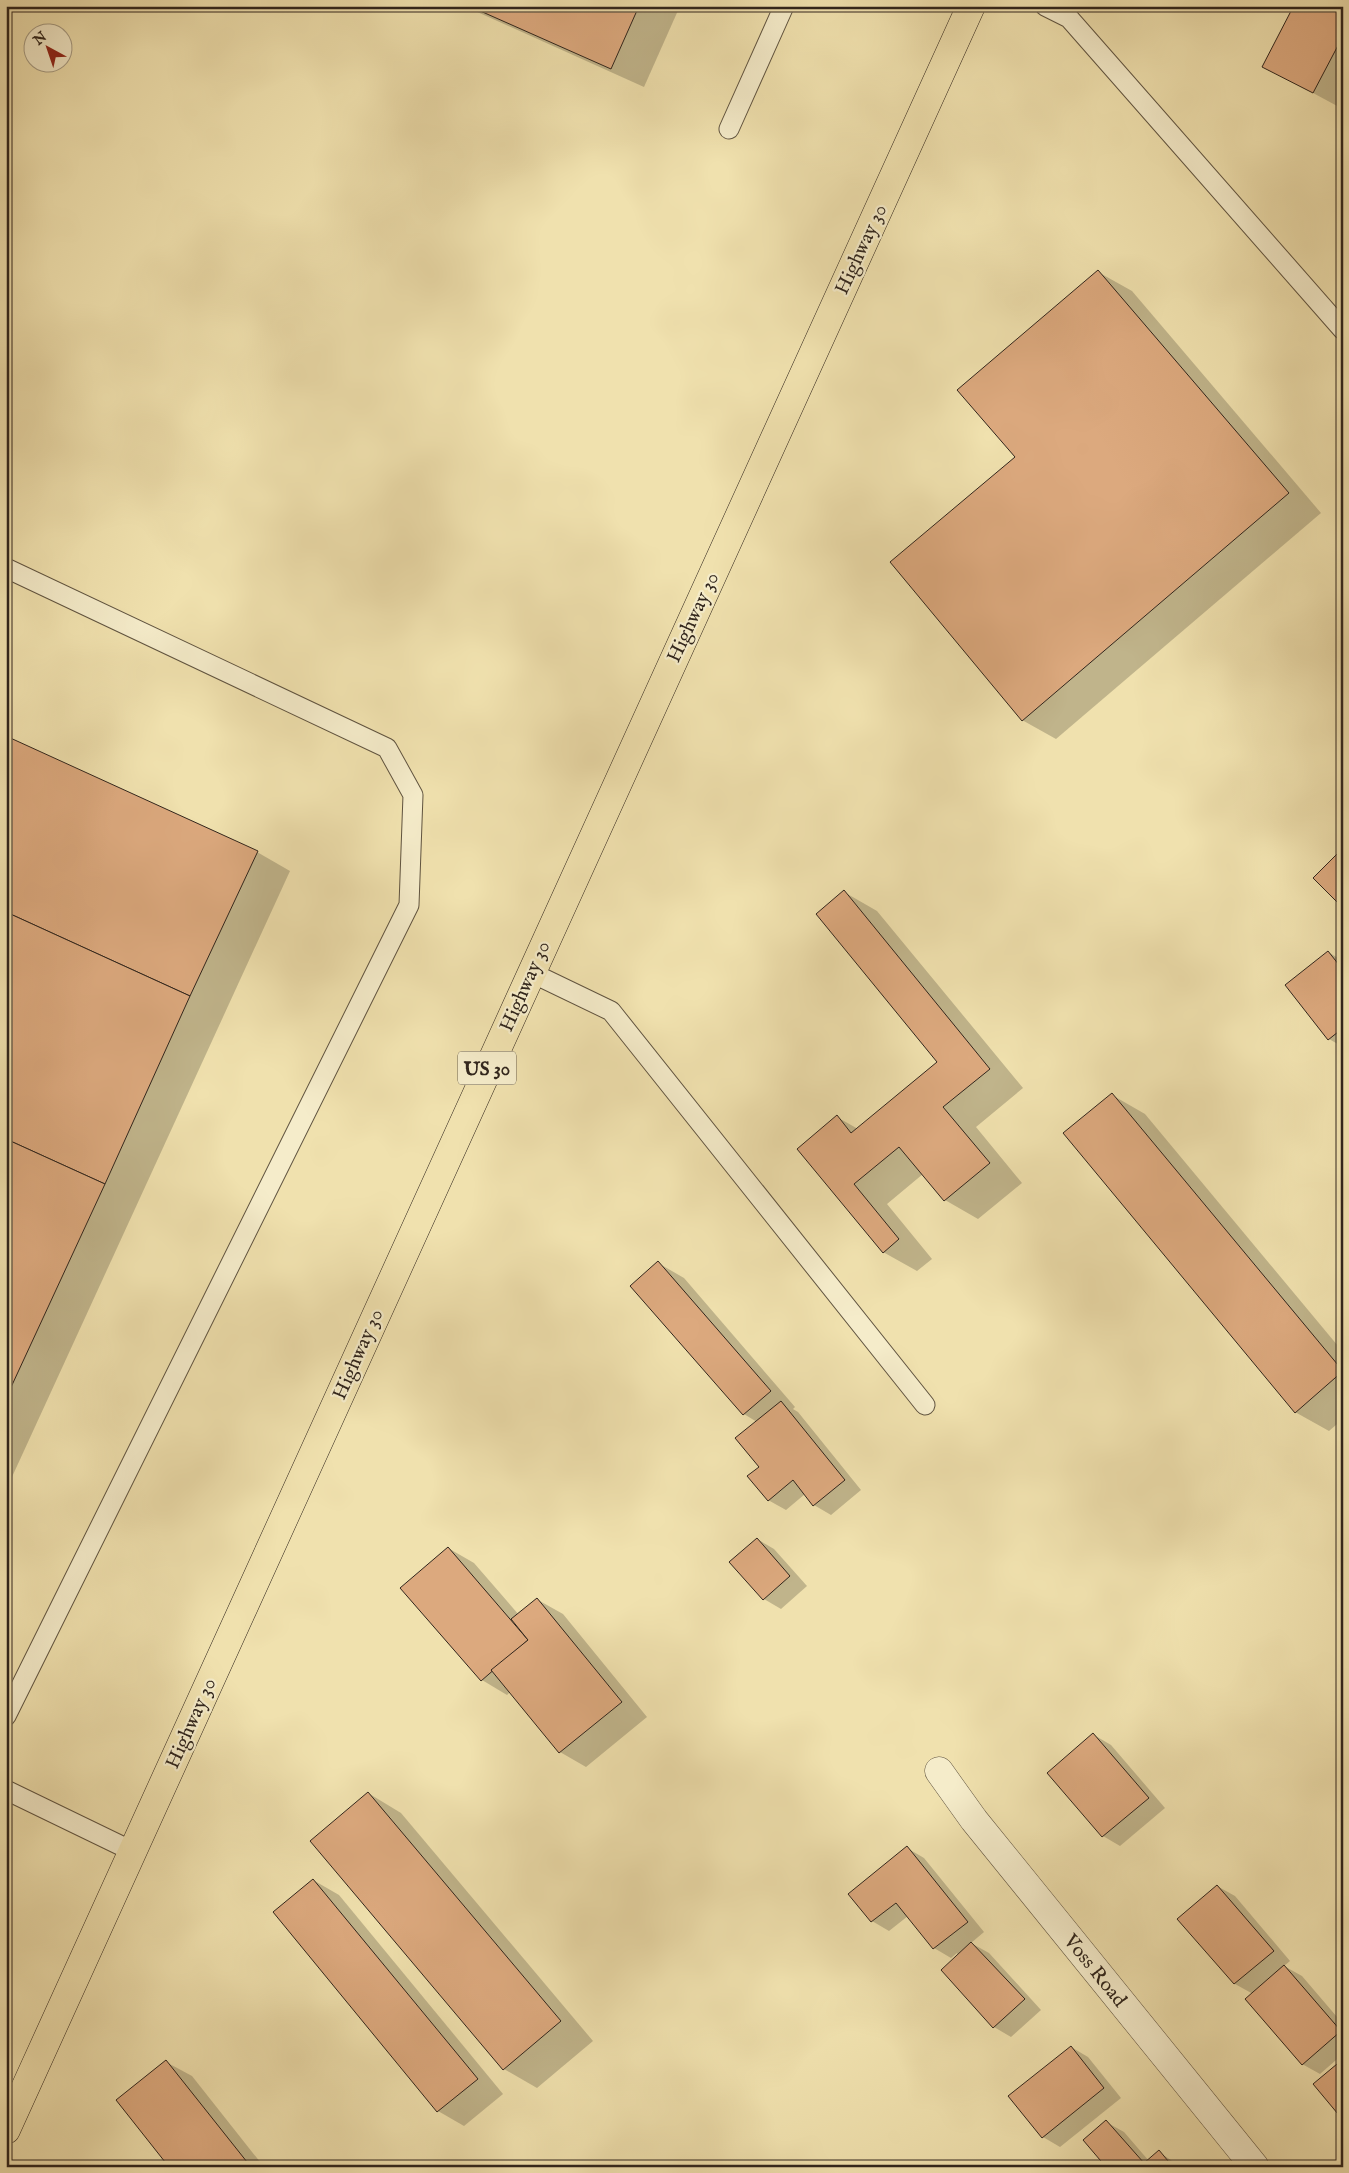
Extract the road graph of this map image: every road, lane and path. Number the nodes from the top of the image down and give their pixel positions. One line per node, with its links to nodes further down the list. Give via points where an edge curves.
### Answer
1 (784, 6): 4 (lane)
2 (971, 6): 7 (highway, Highway 30 / US 30)
3 (1045, 6): 5 (lane, via 1069,18)
4 (729, 129)
5 (1343, 330)
6 (6, 568): 9 (lane, via 387,748 413,795 410,905)
7 (530, 972): 8 (lane, via 611,1011); 12 (highway, Highway 30 / US 30)
8 (925, 1405)
9 (6, 1716)
10 (939, 1771): 14 (street, Voss Road, via 974,1820)
11 (6, 1790): 12 (lane)
12 (132, 1851): 13 (highway, Highway 30 / US 30)
13 (6, 2130)
14 (1255, 2167)

